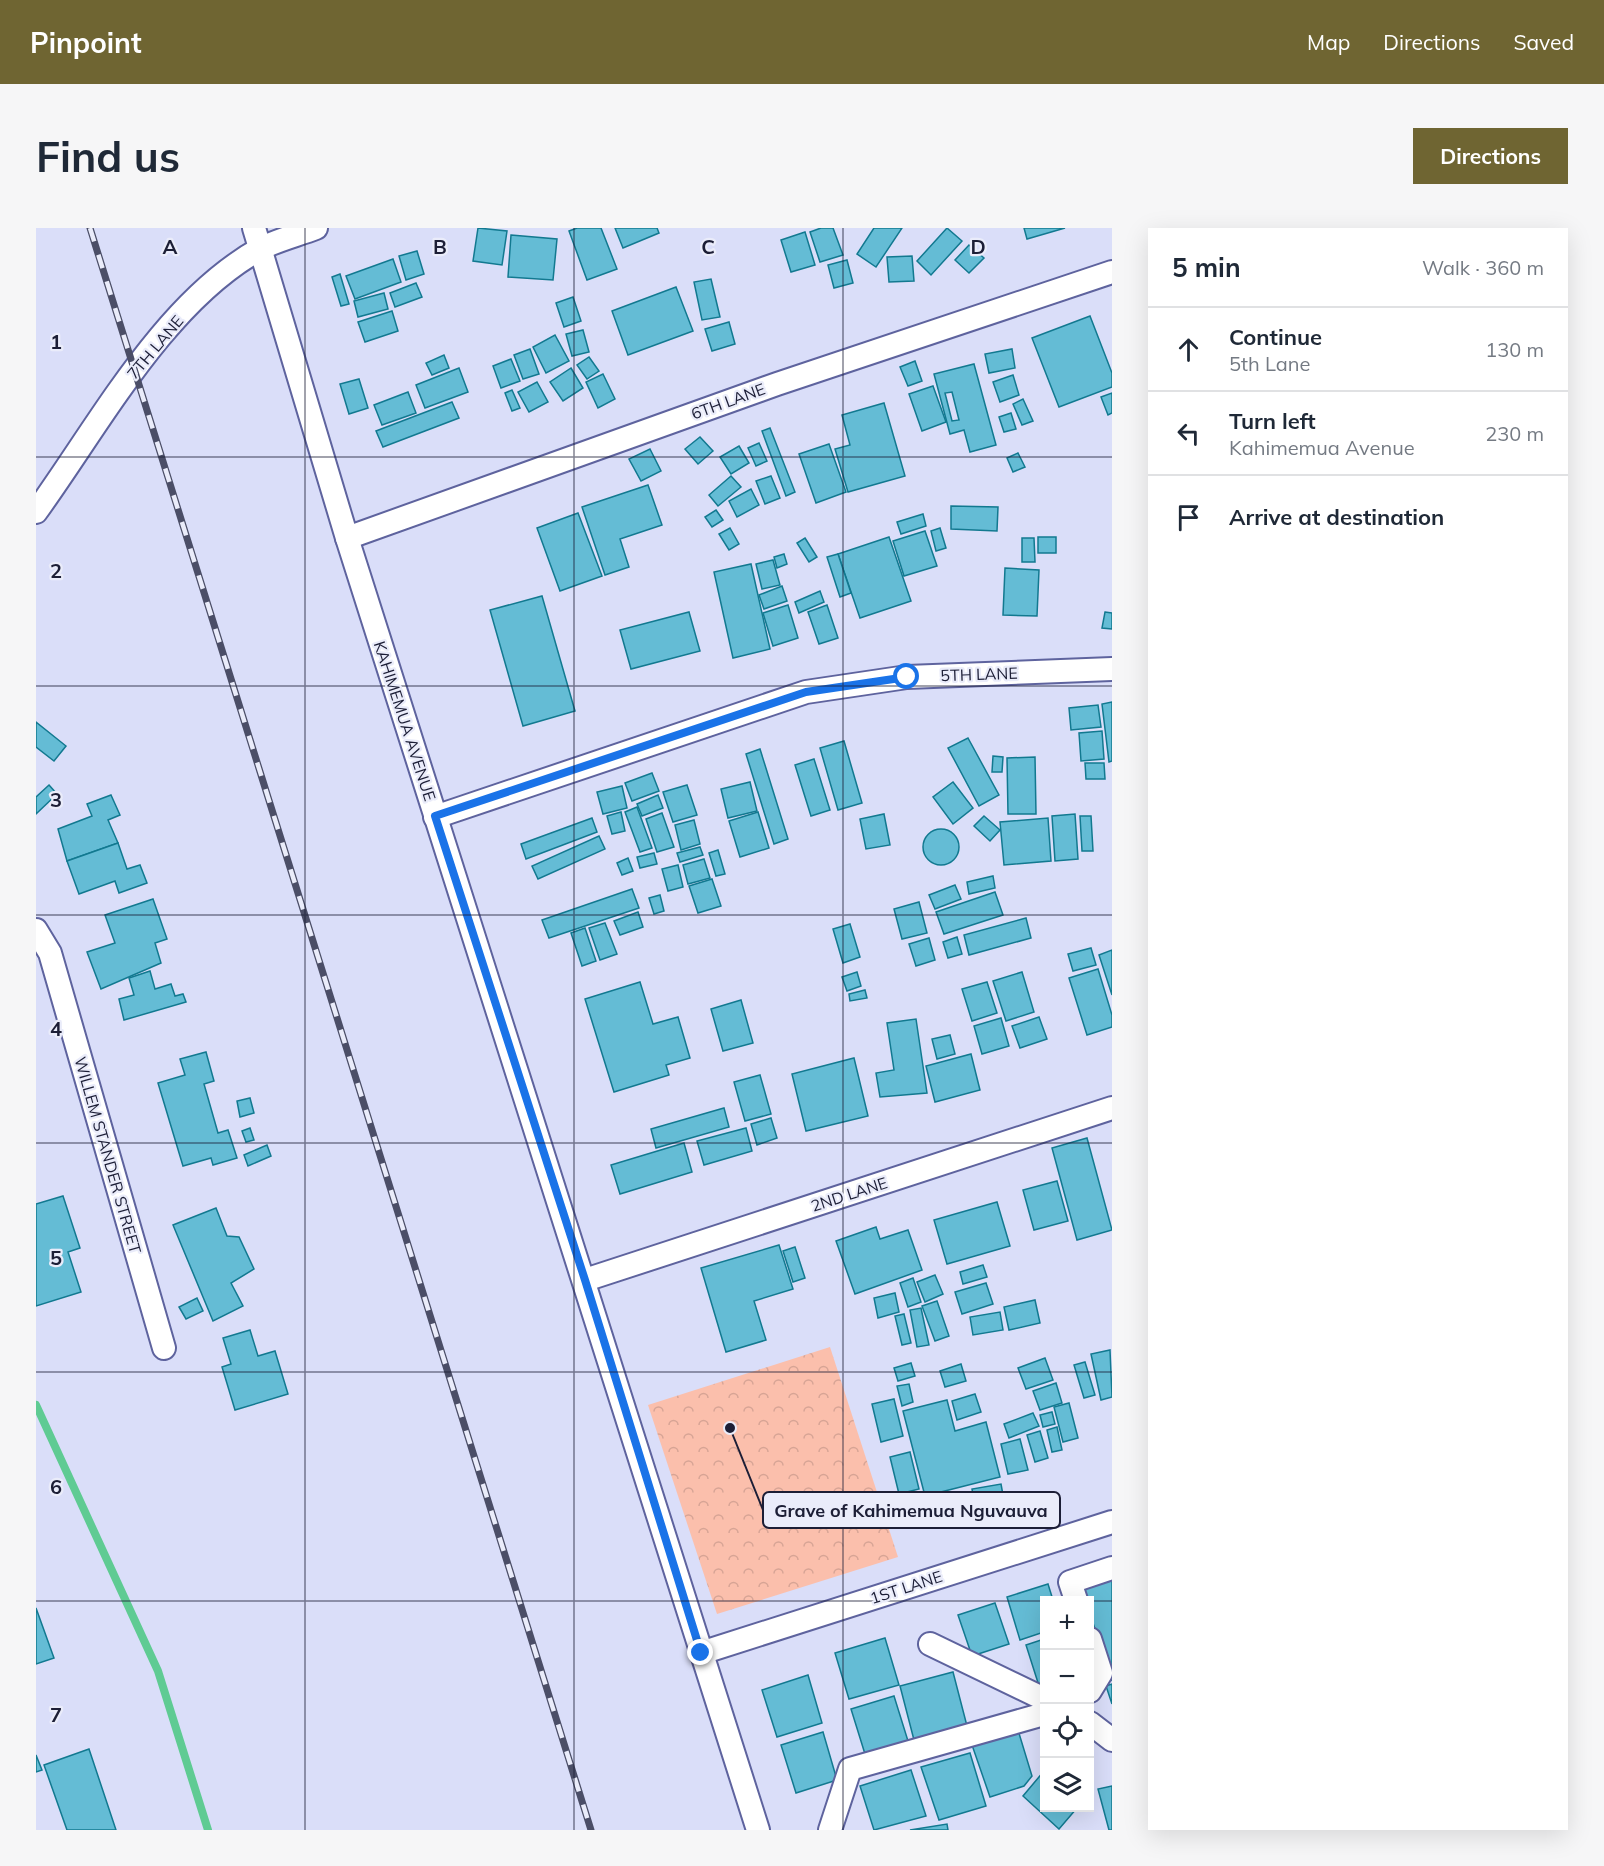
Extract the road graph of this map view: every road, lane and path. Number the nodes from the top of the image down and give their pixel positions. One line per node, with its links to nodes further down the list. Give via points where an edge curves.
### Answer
1 (316, 228): 2 (street, 7TH LANE)
2 (257, 239): 4 (street, 7TH LANE, via 204,290 134,369); 5 (street, KAHIMEMUA AVENUE)
3 (1112, 272): 5 (street, 6TH LANE, via 777,384)
4 (36, 512)
5 (347, 538): 7 (street, KAHIMEMUA AVENUE)
6 (1112, 669): 7 (street, 5TH LANE, via 907,677 806,692)
7 (435, 816): 10 (street, KAHIMEMUA AVENUE)
8 (36, 930): 11 (street, WILLEM STANDER STREET, via 50,953)
9 (1112, 1108): 10 (street, 2ND LANE)
10 (585, 1280): 16 (street, KAHIMEMUA AVENUE)
11 (164, 1348)
12 (1112, 1522): 16 (street, 1ST LANE)
13 (1112, 1568): 14 (street, via 1070,1582)
14 (1075, 1596)
15 (930, 1644): 19 (street)
16 (701, 1653): 23 (street, KAHIMEMUA AVENUE)
17 (1094, 1653): 18 (street, via 1101,1673)
18 (1094, 1684)
19 (1040, 1697)
20 (1040, 1715): 24 (street, via 850,1769)
21 (1094, 1727): 22 (street)
22 (1112, 1740)
23 (758, 1830)
24 (830, 1830)

